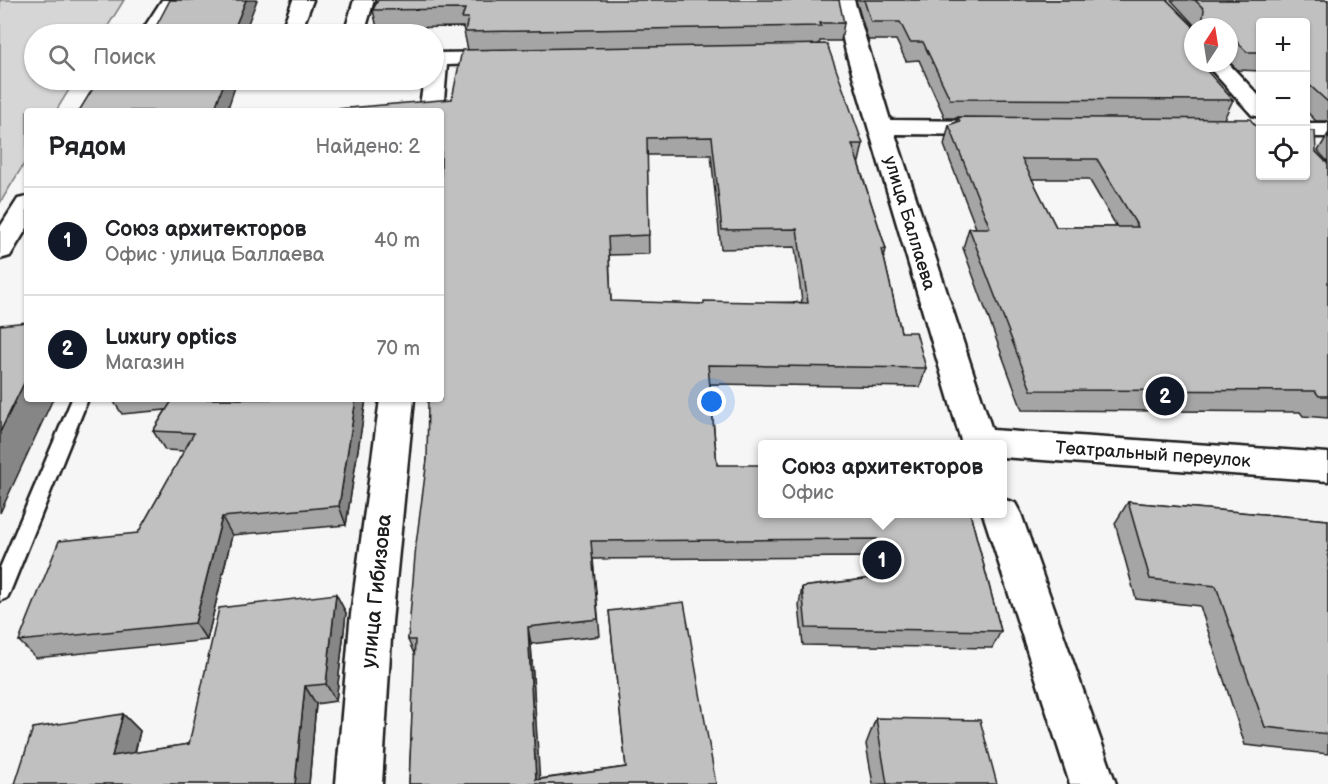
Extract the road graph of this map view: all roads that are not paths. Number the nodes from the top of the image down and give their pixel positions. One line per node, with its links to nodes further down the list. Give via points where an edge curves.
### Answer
1 (152, 0): 6 (street)
2 (204, 0): 7 (street, via 170,2)
3 (303, 0): 8 (street)
4 (364, 0): 9 (street)
5 (844, 0): 16 (street, улица Баллаева, via 848,52)
6 (136, 24)
7 (156, 24)
8 (294, 24)
9 (357, 24)
10 (520, 58): 11 (street)
11 (444, 59)
12 (1222, 72): 15 (street)
13 (433, 90): 14 (street)
14 (431, 108)
15 (1256, 120)
16 (880, 127): 17 (street); 24 (street, улица Баллаева)
17 (1019, 128)
18 (1310, 130): 19 (street)
19 (1328, 130)
20 (24, 210): 21 (street)
21 (0, 250)
22 (79, 402): 28 (lane)
23 (397, 402): 29 (street, улица Гибизова, via 371,622)
24 (977, 440)
25 (1007, 445): 26 (street, Театральный переулок)
26 (1328, 467)
27 (1004, 518): 30 (street)
28 (0, 592)
29 (359, 784)
30 (1093, 784)

